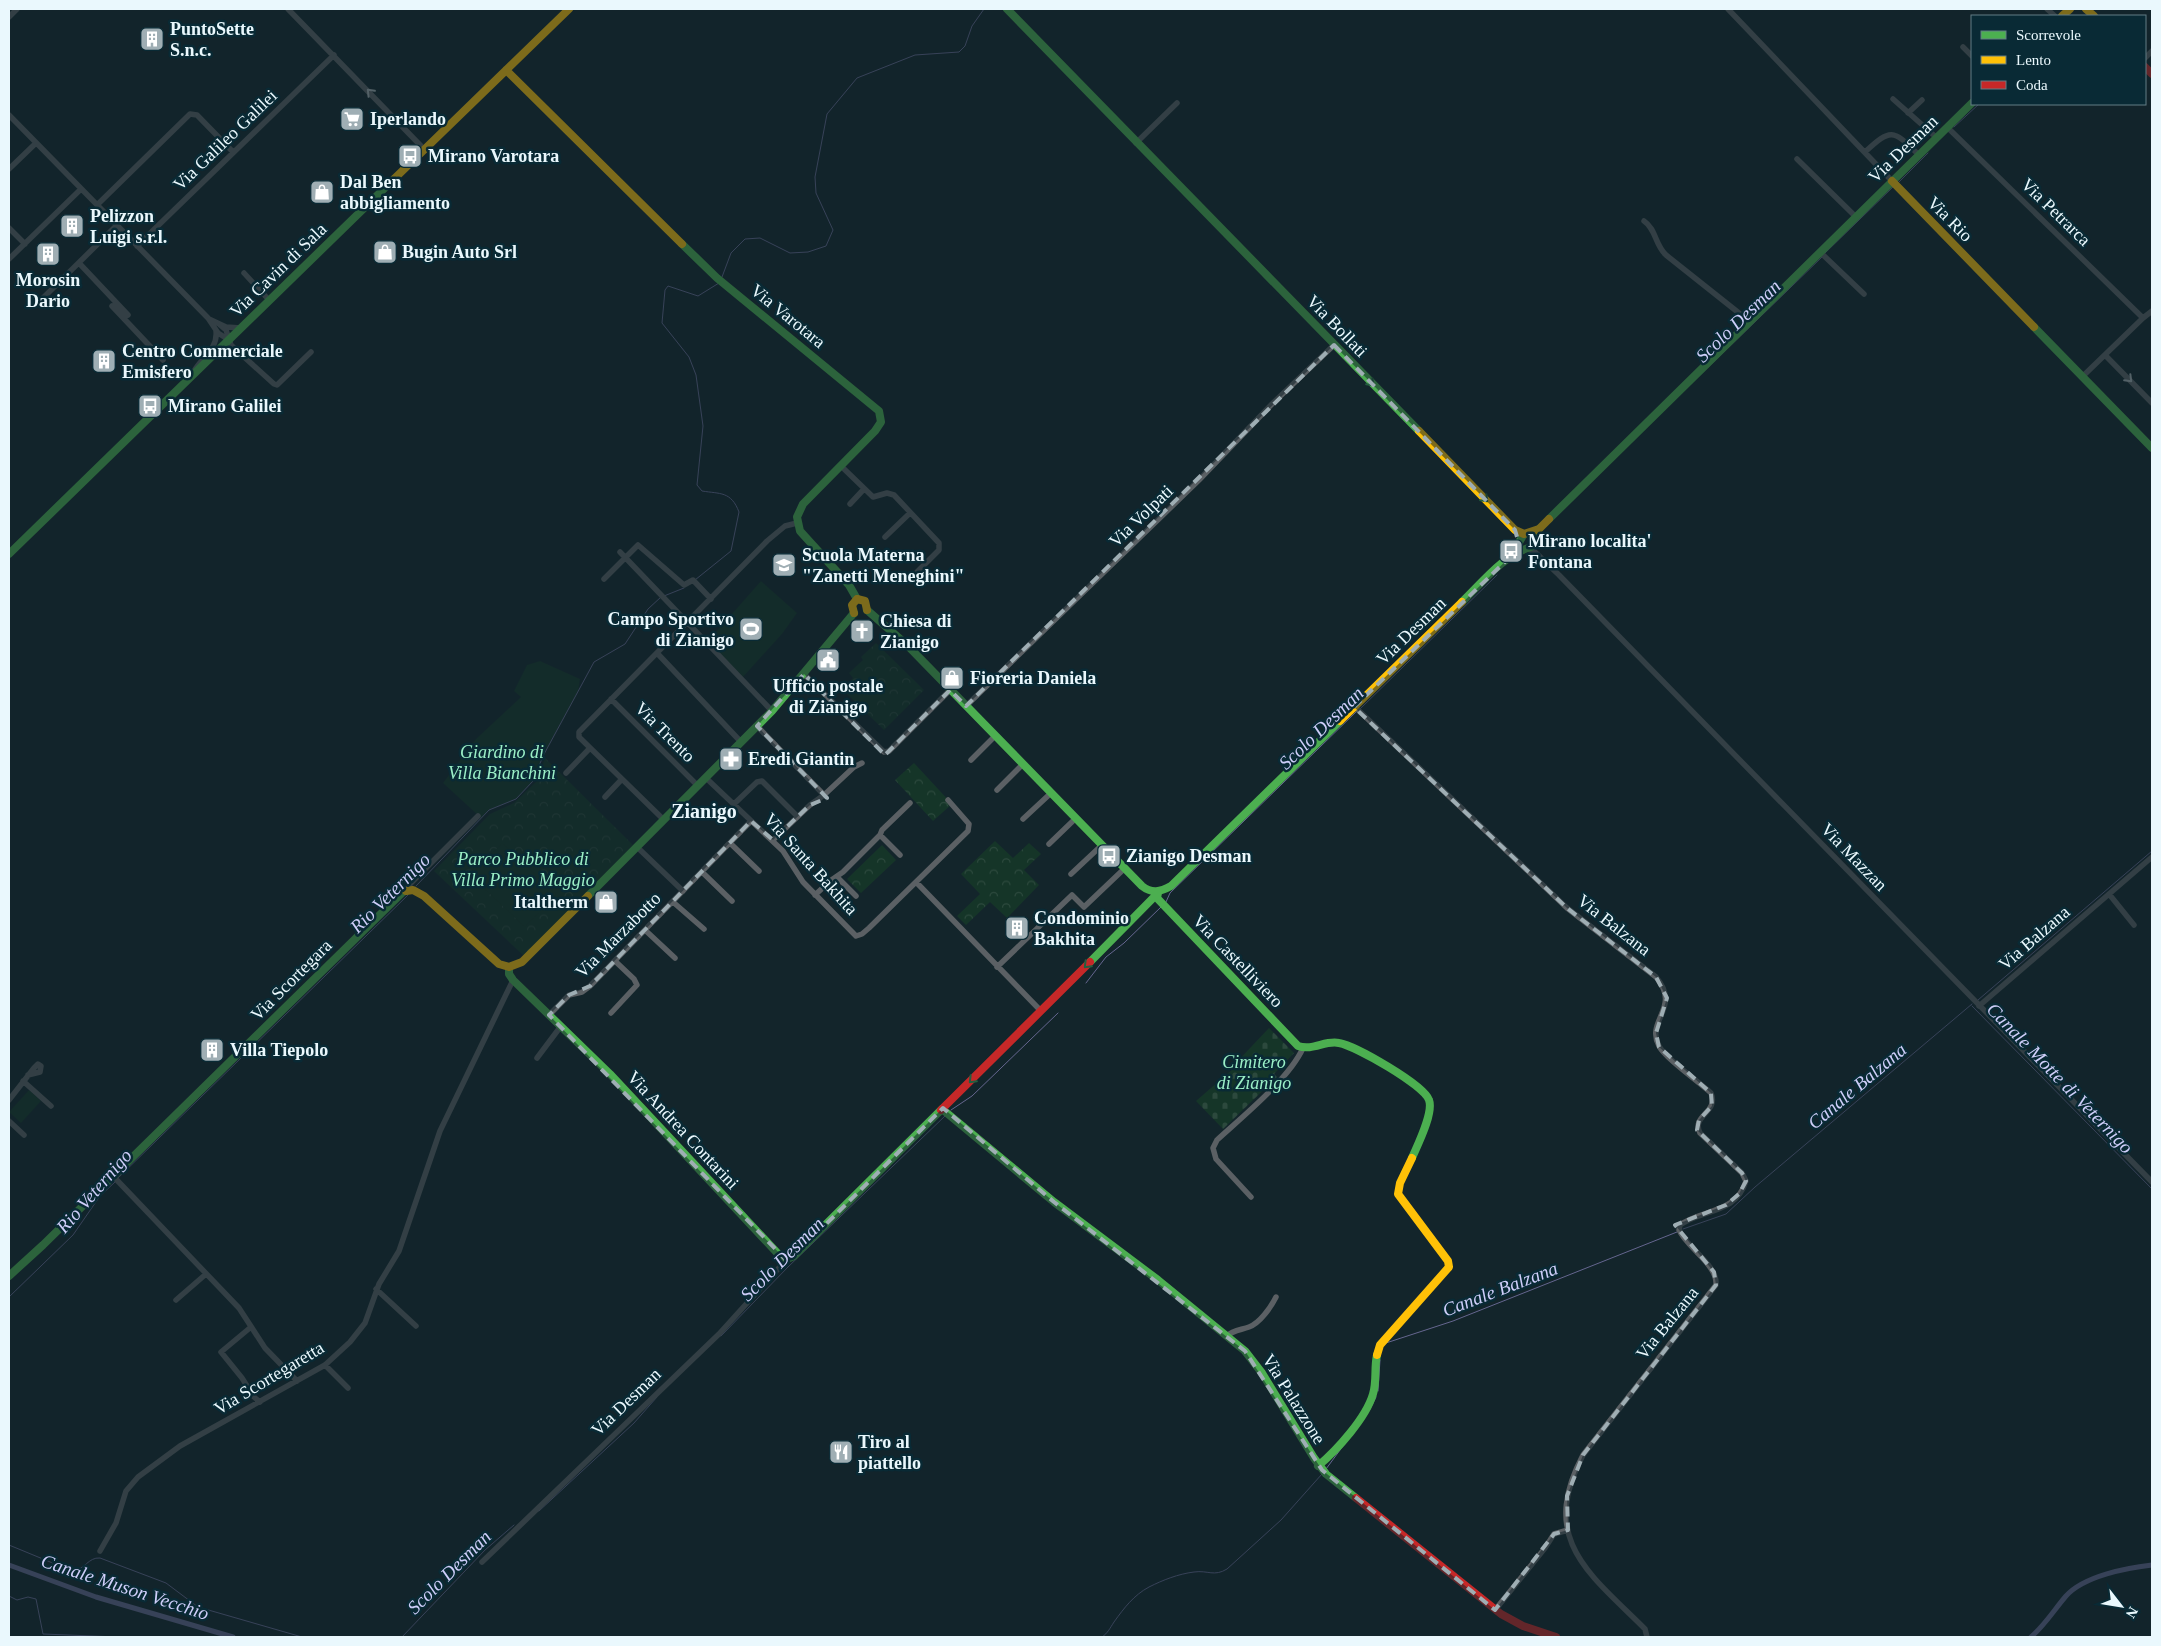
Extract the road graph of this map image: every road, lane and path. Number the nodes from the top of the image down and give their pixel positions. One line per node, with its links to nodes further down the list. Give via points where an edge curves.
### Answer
1 (17, 9): 6 (street)
2 (288, 9): 8 (street)
3 (569, 9): 10 (street, Via Cavin di Sala)
4 (1007, 9): 20 (street, Via Bollati)
5 (1728, 9): 23 (street, Via Rio)
6 (9, 17)
7 (1963, 48): 9 (street)
8 (334, 55): 21 (street, one-way to 8); 22 (street, Via Galileo Galilei)
9 (1971, 55)
10 (506, 70): 42 (street, Via Cavin di Sala); 61 (street, Via Varotara, via 720,280 879,411 879,426)
11 (1893, 99): 15 (street)
12 (1922, 100): 15 (street)
13 (1177, 103): 20 (street)
14 (1971, 104): 17 (street, Via Desman)
15 (1908, 113): 18 (street)
16 (9, 114): 19 (street)
17 (1947, 128): 18 (street, Via Desman); 47 (street, Via Petrarca)
18 (1936, 138): 24 (street, Via Desman)
19 (36, 143): 26 (street); 28 (street)
20 (1136, 143): 53 (street, Via Bollati)
21 (421, 146)
22 (234, 152): 29 (street, via 197,115 190,114); 35 (street, Via Galileo Galilei)
23 (1866, 152): 24 (street, via 1888,134 1897,136); 27 (street, Via Rio)
24 (1919, 155): 27 (street, Via Desman)
25 (1797, 159): 30 (street)
26 (9, 169)
27 (1894, 184): 30 (street, Via Desman); 58 (street, Via Rio)
28 (81, 189): 29 (street); 34 (street)
29 (98, 205): 32 (street)
30 (1856, 217): 36 (street, Via Desman)
31 (1644, 221): 48 (street, via 1651,227 1659,248 1666,255)
32 (117, 225): 35 (street); 38 (street)
33 (9, 228): 34 (street)
34 (25, 244): 37 (street)
35 (137, 246): 46 (street)
36 (1822, 255): 40 (street); 48 (street, Via Desman)
37 (9, 259)
38 (79, 263): 41 (street); 45 (street)
39 (244, 273): 42 (street)
40 (1864, 294)
41 (42, 299)
42 (269, 300): 50 (street, Via Cavin di Sala)
43 (112, 306): 56 (street)
44 (2152, 311): 47 (street)
45 (128, 315)
46 (208, 318): 49 (street); 51 (street)
47 (2143, 318): 55 (street)
48 (1749, 321): 67 (street, Via Desman)
49 (220, 325): 50 (street); 52 (street, via 226,330)
50 (241, 328): 52 (street, Via Cavin di Sala)
51 (216, 331): 52 (street); 57 (street, via 215,346 199,362)
52 (229, 340): 54 (street, via 270,382 277,385); 57 (street, Via Cavin di Sala)
53 (1336, 347): 67 (street, Via Bollati, one-way to 67); 82 (street, Via Volpati, via 1272,404 1199,480)
54 (311, 352)
55 (2105, 355): 58 (street); 59 (street, one-way to 59)
56 (164, 360)
57 (192, 376): 69 (street, Via Cavin di Sala)
58 (2082, 376): 60 (street, Via Rio)
59 (2152, 403)
60 (2152, 448)
61 (841, 466): 62 (street); 65 (street, Via Varotara, via 798,510)
62 (864, 489): 63 (street); 64 (street, via 873,496 890,493)
63 (850, 504)
64 (910, 513): 66 (street); 71 (street, via 939,543 939,550)
65 (796, 523): 73 (street, via 780,529); 74 (street, via 804,537 849,585)
66 (885, 537)
67 (1527, 543): 83 (street, Via Desman); 139 (street, Via Mazzan)
68 (620, 552): 70 (street)
69 (9, 554)
70 (626, 557): 72 (street); 73 (street, via 638,545 684,585 694,581); 77 (street)
71 (916, 572)
72 (604, 579)
73 (711, 599): 77 (street)
74 (857, 599): 75 (street, via 865,601); 76 (street, via 852,605)
75 (867, 610): 76 (street, via 861,614); 80 (street)
76 (854, 613): 79 (street)
77 (687, 622): 78 (street); 84 (street)
78 (657, 653): 81 (street); 87 (street)
79 (804, 674): 80 (street, via 884,752 890,751); 84 (street)
80 (950, 690): 82 (street)
81 (612, 700): 88 (street, via 579,732 579,737); 95 (street, Via Trento)
82 (966, 706): 86 (street)
83 (1357, 709): 125 (street, Via Desman, via 1171,886); 170 (street, Via Balzana, via 1567,908 1656,977 1665,988 1667,998 1656,1033 1659,1047 1711,1092 1712,1106 1699,1120 1697,1128 1746,1181 1730,1202 1712,1213 1683,1223 1680,1232 1714,1272 1716,1285 1583,1456 1571,1477 1567,1496)
84 (772, 711): 85 (street)
85 (757, 726): 87 (street); 98 (street)
86 (995, 736): 89 (street); 91 (street)
87 (741, 742): 93 (street)
88 (590, 748): 92 (street); 94 (street)
89 (971, 760)
90 (862, 763): 98 (street)
91 (1022, 764): 96 (street); 97 (street)
92 (566, 773)
93 (706, 778): 95 (street); 101 (street, Via Santa Bakhita)
94 (622, 779): 99 (street); 107 (street)
95 (698, 786): 107 (street)
96 (997, 790)
97 (1051, 793): 105 (street); 106 (street)
98 (824, 795): 104 (street)
99 (606, 797)
100 (948, 800): 122 (street, Via Santa Bakhita, via 970,828)
101 (734, 804): 104 (street, via 762,781); 108 (street, Via Santa Bakhita)
102 (910, 804): 109 (street)
103 (478, 816): 123 (street, Via Scortegara, via 410,883)
104 (797, 816): 110 (street)
105 (1076, 818): 112 (street); 113 (street)
106 (1023, 819)
107 (664, 820): 114 (street)
108 (751, 821): 110 (street, Via Santa Bakhita); 111 (street, Via Marzabotto)
109 (880, 835): 115 (street); 121 (street)
110 (772, 840): 127 (street, Via Santa Bakhita)
111 (730, 843): 118 (street); 119 (street, Via Marzabotto)
112 (1049, 844)
113 (1102, 845): 117 (street); 120 (street)
114 (637, 847): 124 (street, Via Marzabotto); 136 (street, via 522,962)
115 (900, 855)
116 (2152, 858): 126 (street, Via Balzana)
117 (1125, 868): 125 (street, via 1146,889); 137 (street, via 1084,907 1072,896)
118 (759, 871)
119 (702, 872): 124 (street, Via Marzabotto); 129 (street)
120 (1071, 874)
121 (837, 877): 127 (street); 128 (street)
122 (916, 882): 127 (street, Via Santa Bakhita, via 862,934 856,936); 137 (street)
123 (411, 890): 136 (street, via 428,898 496,962); 153 (street, Via Scortegara, via 388,905)
124 (683, 891): 130 (street, Via Marzabotto)
125 (1158, 892): 140 (street, Via Desman, one-way to 140); 144 (street, Via Castelliviero, via 1157,898)
126 (2109, 894): 131 (street); 139 (street, Via Balzana)
127 (815, 895)
128 (856, 896)
129 (732, 901)
130 (673, 902): 132 (street); 133 (street, Via Marzabotto)
131 (2134, 925)
132 (704, 929)
133 (645, 930): 134 (street); 135 (street, Via Marzabotto)
134 (675, 958)
135 (615, 961): 141 (street, via 637,985); 142 (street, Via Marzabotto, via 590,986 569,995)
136 (509, 967): 138 (street, Via Andrea Contarini)
137 (997, 967): 140 (street)
138 (513, 980): 142 (street, Via Andrea Contarini); 159 (street, Via Scortegaretta, via 442,1125 399,1250)
139 (1979, 1006): 154 (street, Via Mazzan)
140 (1041, 1011): 150 (street, Via Desman, one-way to 150)
141 (611, 1013)
142 (549, 1015): 143 (street, Via Andrea Contarini)
143 (561, 1026): 145 (street); 156 (street, Via Andrea Contarini)
144 (1303, 1048): 155 (street, via 1297,1060 1263,1098 1217,1140 1213,1148 1216,1159); 169 (street, via 1332,1040 1342,1042 1428,1094 1429,1112 1397,1190 1449,1264 1380,1346 1369,1405)
145 (537, 1058)
146 (28, 1076): 147 (street)
147 (23, 1081): 148 (street); 149 (street)
148 (9, 1100)
149 (51, 1106)
150 (946, 1111): 156 (street, Via Desman, via 794,1256); 164 (street, Via Palazzone, via 1054,1202)
151 (9, 1121): 152 (street)
152 (24, 1135)
153 (113, 1176): 157 (street); 158 (street, Via Scortegara)
154 (2152, 1182)
155 (1251, 1197)
156 (784, 1258): 172 (street, Via Desman, via 719,1334)
157 (206, 1274): 161 (street); 163 (street, via 238,1308)
158 (9, 1276)
159 (376, 1289): 162 (street); 165 (street, Via Scortegaretta, via 364,1323 350,1342)
160 (1276, 1297): 164 (street, via 1252,1326)
161 (176, 1300)
162 (416, 1326)
163 (251, 1328): 166 (street, via 265,1348); 168 (street, via 221,1352)
164 (1227, 1336): 169 (street, Via Palazzone, via 1245,1351 1262,1373)
165 (325, 1365): 166 (street, Via Scortegaretta); 167 (street)
166 (297, 1381): 168 (street, Via Scortegaretta)
167 (348, 1388)
168 (260, 1402): 171 (street, Via Scortegaretta, via 170,1453 133,1482 123,1497 116,1523)
169 (1322, 1470): 173 (street, Via Palazzone)
170 (1568, 1530): 173 (street, via 1554,1534); 175 (street, Via Balzana, via 1570,1542 1581,1563 1645,1629)
171 (100, 1551)
172 (482, 1562)
173 (1495, 1610): 174 (street, Via Palazzone, via 1523,1626)
174 (1556, 1637)
175 (1647, 1637)

